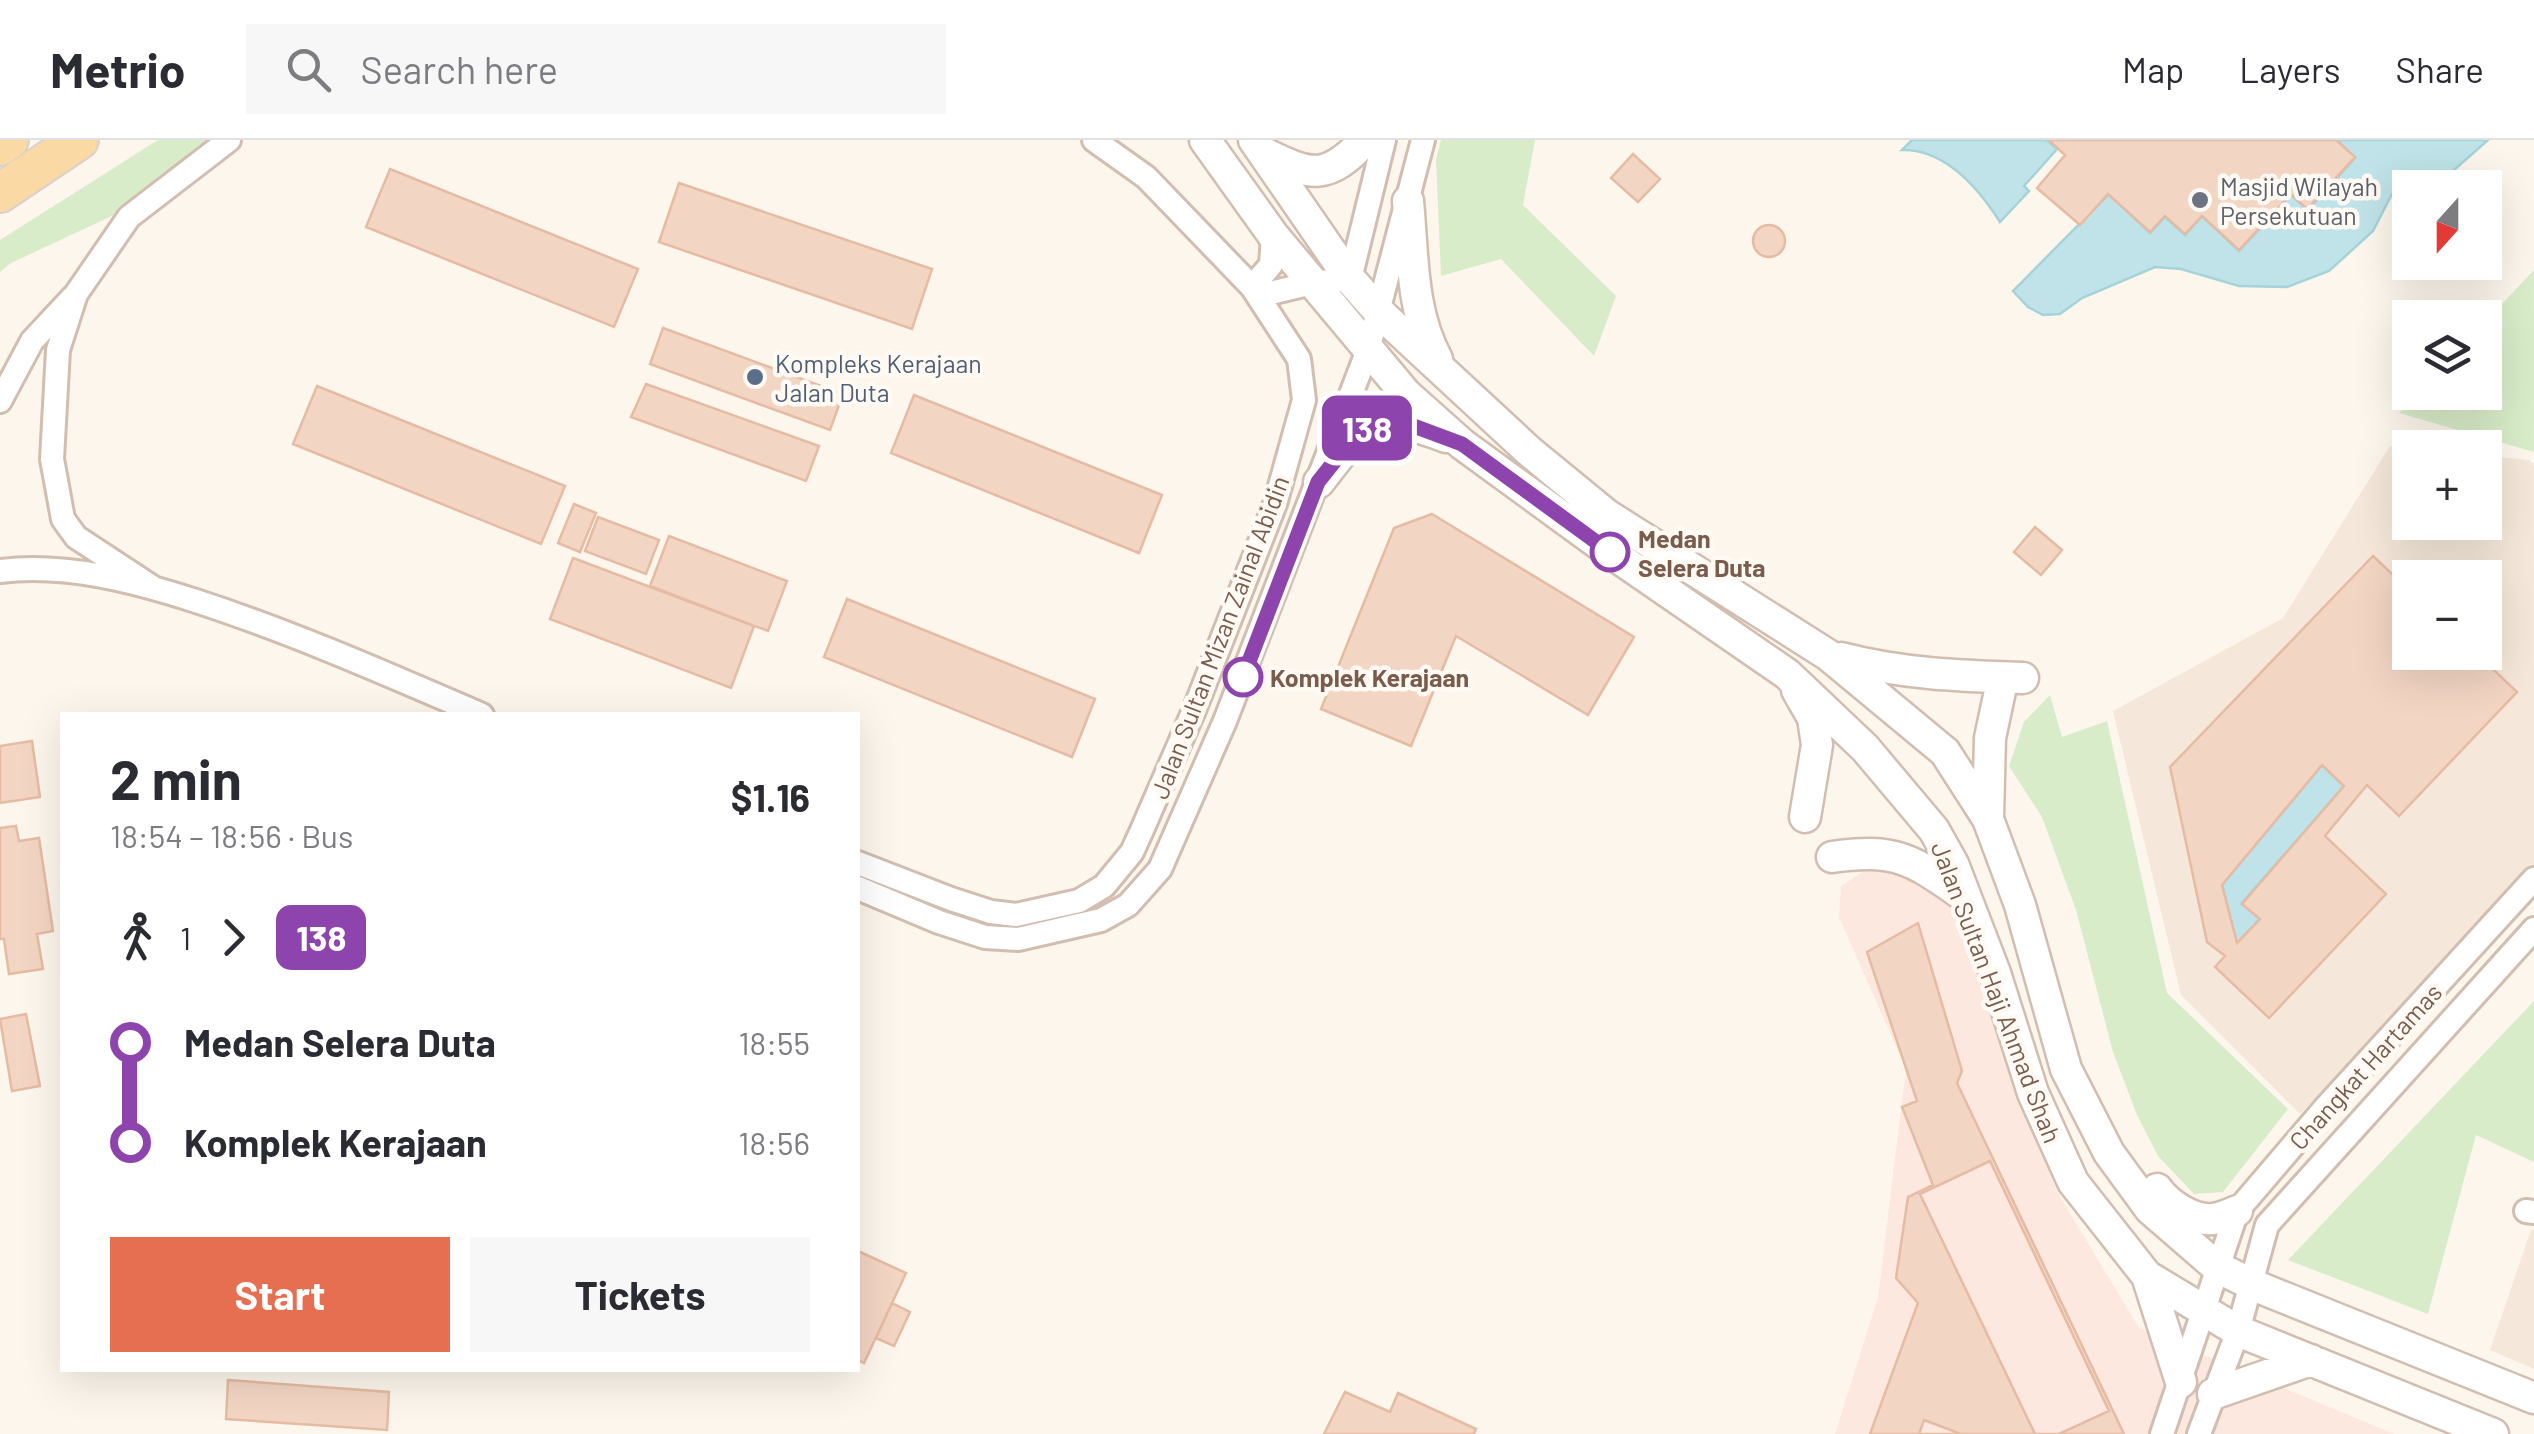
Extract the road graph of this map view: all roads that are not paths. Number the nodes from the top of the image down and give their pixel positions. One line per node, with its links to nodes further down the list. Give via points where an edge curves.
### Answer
1 (9, 140): 10 (main road)
2 (66, 140): 12 (main road)
3 (79, 140): 12 (main road)
4 (229, 140): 18 (street, via 128,217)
5 (1094, 140): 17 (street, Jalan Sultan Mizan Zainal Abidin, via 1146,177)
6 (1205, 140): 14 (street, Jalan Sultan Haji Ahmad Shah)
7 (1365, 140): 11 (street, via 1341,165 1300,171)
8 (1384, 140): 15 (street)
9 (1423, 140): 13 (street, Jalan Sultan Mizan Zainal Abidin)
10 (0, 146)
11 (1259, 146): 15 (street, Jalan Sultan Haji Ahmad Shah)
12 (0, 192)
13 (1408, 201): 19 (street, Jalan Sultan Mizan Zainal Abidin); 21 (street, via 1422,330)
14 (1273, 235): 16 (street, Jalan Sultan Haji Ahmad Shah); 17 (street, via 1271,265)
15 (1350, 279): 16 (street); 19 (street, Jalan Sultan Haji Ahmad Shah)
16 (1312, 283): 17 (street); 20 (street, Jalan Sultan Haji Ahmad Shah)
17 (1255, 291): 33 (street, Jalan Sultan Mizan Zainal Abidin, via 1298,359 1304,400 1275,504 1132,852 1104,886 1078,901 1016,915 950,900)
18 (76, 294): 22 (street, via 32,341); 26 (street, via 58,350 52,459 63,519 76,537)
19 (1380, 313): 20 (street, Jalan Sultan Mizan Zainal Abidin); 21 (street, Jalan Sultan Haji Ahmad Shah)
20 (1368, 350): 23 (street, Jalan Sultan Haji Ahmad Shah); 24 (street, Jalan Sultan Mizan Zainal Abidin)
21 (1448, 378): 27 (street, Jalan Sultan Haji Ahmad Shah, via 1607,514)
22 (0, 401)
23 (1462, 444): 24 (street, via 1411,425 1370,426); 28 (street, Jalan Sultan Haji Ahmad Shah)
24 (1318, 482): 35 (street, Jalan Sultan Mizan Zainal Abidin, via 1173,843 1128,905 1101,920 1018,939 985,937)
25 (0, 571): 26 (street, via 68,571)
26 (152, 587): 29 (street, via 275,626)
27 (1828, 655): 31 (street, Jalan Sultan Haji Ahmad Shah, via 1945,752); 31 (street, via 1887,670 2011,684 1990,738)
28 (1787, 674): 30 (street, via 1814,718 1817,744); 36 (street, Jalan Sultan Haji Ahmad Shah, via 1865,748 1934,830)
29 (475, 712)
30 (1805, 817)
31 (1988, 819): 38 (street, Jalan Sultan Haji Ahmad Shah)
32 (1832, 857): 36 (street, via 1894,855)
33 (860, 865)
34 (2534, 879): 39 (street, Changkat Hartamas)
35 (860, 889)
36 (1963, 895): 41 (street, Jalan Sultan Haji Ahmad Shah, via 2033,1093 2073,1182)
37 (2534, 929): 42 (street, Changkat Hartamas, via 2267,1225)
38 (2048, 1002): 39 (street, via 2089,1066 2123,1142 2163,1198 2212,1220); 40 (street, Jalan Sultan Haji Ahmad Shah, via 2066,1069 2109,1154 2150,1209)
39 (2237, 1211): 40 (street, Changkat Hartamas)
40 (2217, 1267): 42 (street, Jalan Sultan Haji Ahmad Shah); 43 (street, Changkat Hartamas)
41 (2147, 1276): 43 (street, Jalan Sultan Haji Ahmad Shah); 46 (street)
42 (2253, 1285): 44 (street, Changkat Hartamas); 48 (street, Jalan Sultan Haji Ahmad Shah)
43 (2205, 1314): 44 (street, Jalan Sultan Haji Ahmad Shah); 46 (street, Changkat Hartamas)
44 (2238, 1330): 45 (street, Jalan Sultan Haji Ahmad Shah); 47 (street, Changkat Hartamas)
45 (2310, 1360): 47 (street); 51 (street, Jalan Sultan Haji Ahmad Shah)
46 (2181, 1382): 49 (street, Changkat Hartamas)
47 (2214, 1394): 50 (street, Changkat Hartamas)
48 (2534, 1398)
49 (2162, 1434)
50 (2199, 1434)
51 (2494, 1434)

